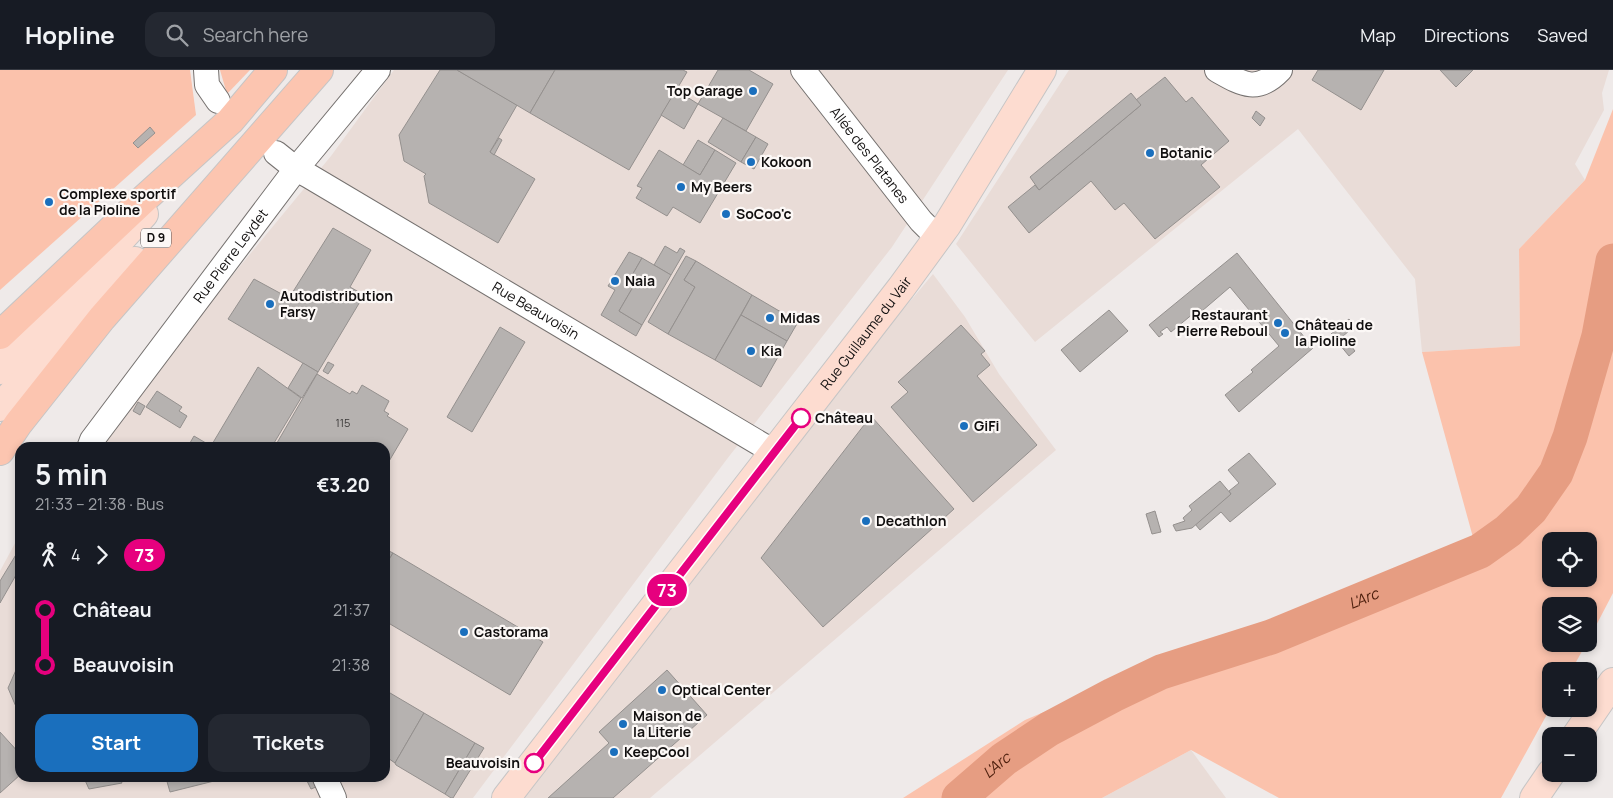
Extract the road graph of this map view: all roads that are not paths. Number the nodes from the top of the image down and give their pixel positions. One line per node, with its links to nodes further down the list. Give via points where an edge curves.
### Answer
1 (206, 70): 10 (street, via 207,85)
2 (274, 70): 10 (highway, D 9)
3 (311, 70): 16 (main road, D 9)
4 (319, 70): 18 (highway, via 102,318)
5 (378, 70): 12 (street, Rue Pierre Leydet)
6 (803, 70): 13 (street, Allée des Platanes, via 921,221)
7 (1042, 70): 13 (main road, Rue Guillaume du Vair)
8 (1218, 70): 9 (street, via 1241,84 1255,85 1268,81)
9 (1280, 70)
10 (224, 111): 14 (highway, via 144,199); 15 (main road, D 9)
11 (276, 153): 12 (street, Rue Beauvoisin)
12 (296, 169): 17 (street, Rue Pierre Leydet); 19 (street, Rue Beauvoisin)
13 (938, 238): 19 (main road, Rue Guillaume du Vair)
14 (0, 335)
15 (0, 370)
16 (0, 407)
17 (91, 442)
18 (0, 451)
19 (774, 452): 25 (main road, Rue Guillaume du Vair)
20 (1613, 682): 21 (main road)
21 (1582, 727)
22 (327, 782): 24 (street)
23 (1545, 782): 26 (main road)
24 (334, 798)
25 (506, 798)
26 (1534, 798)

